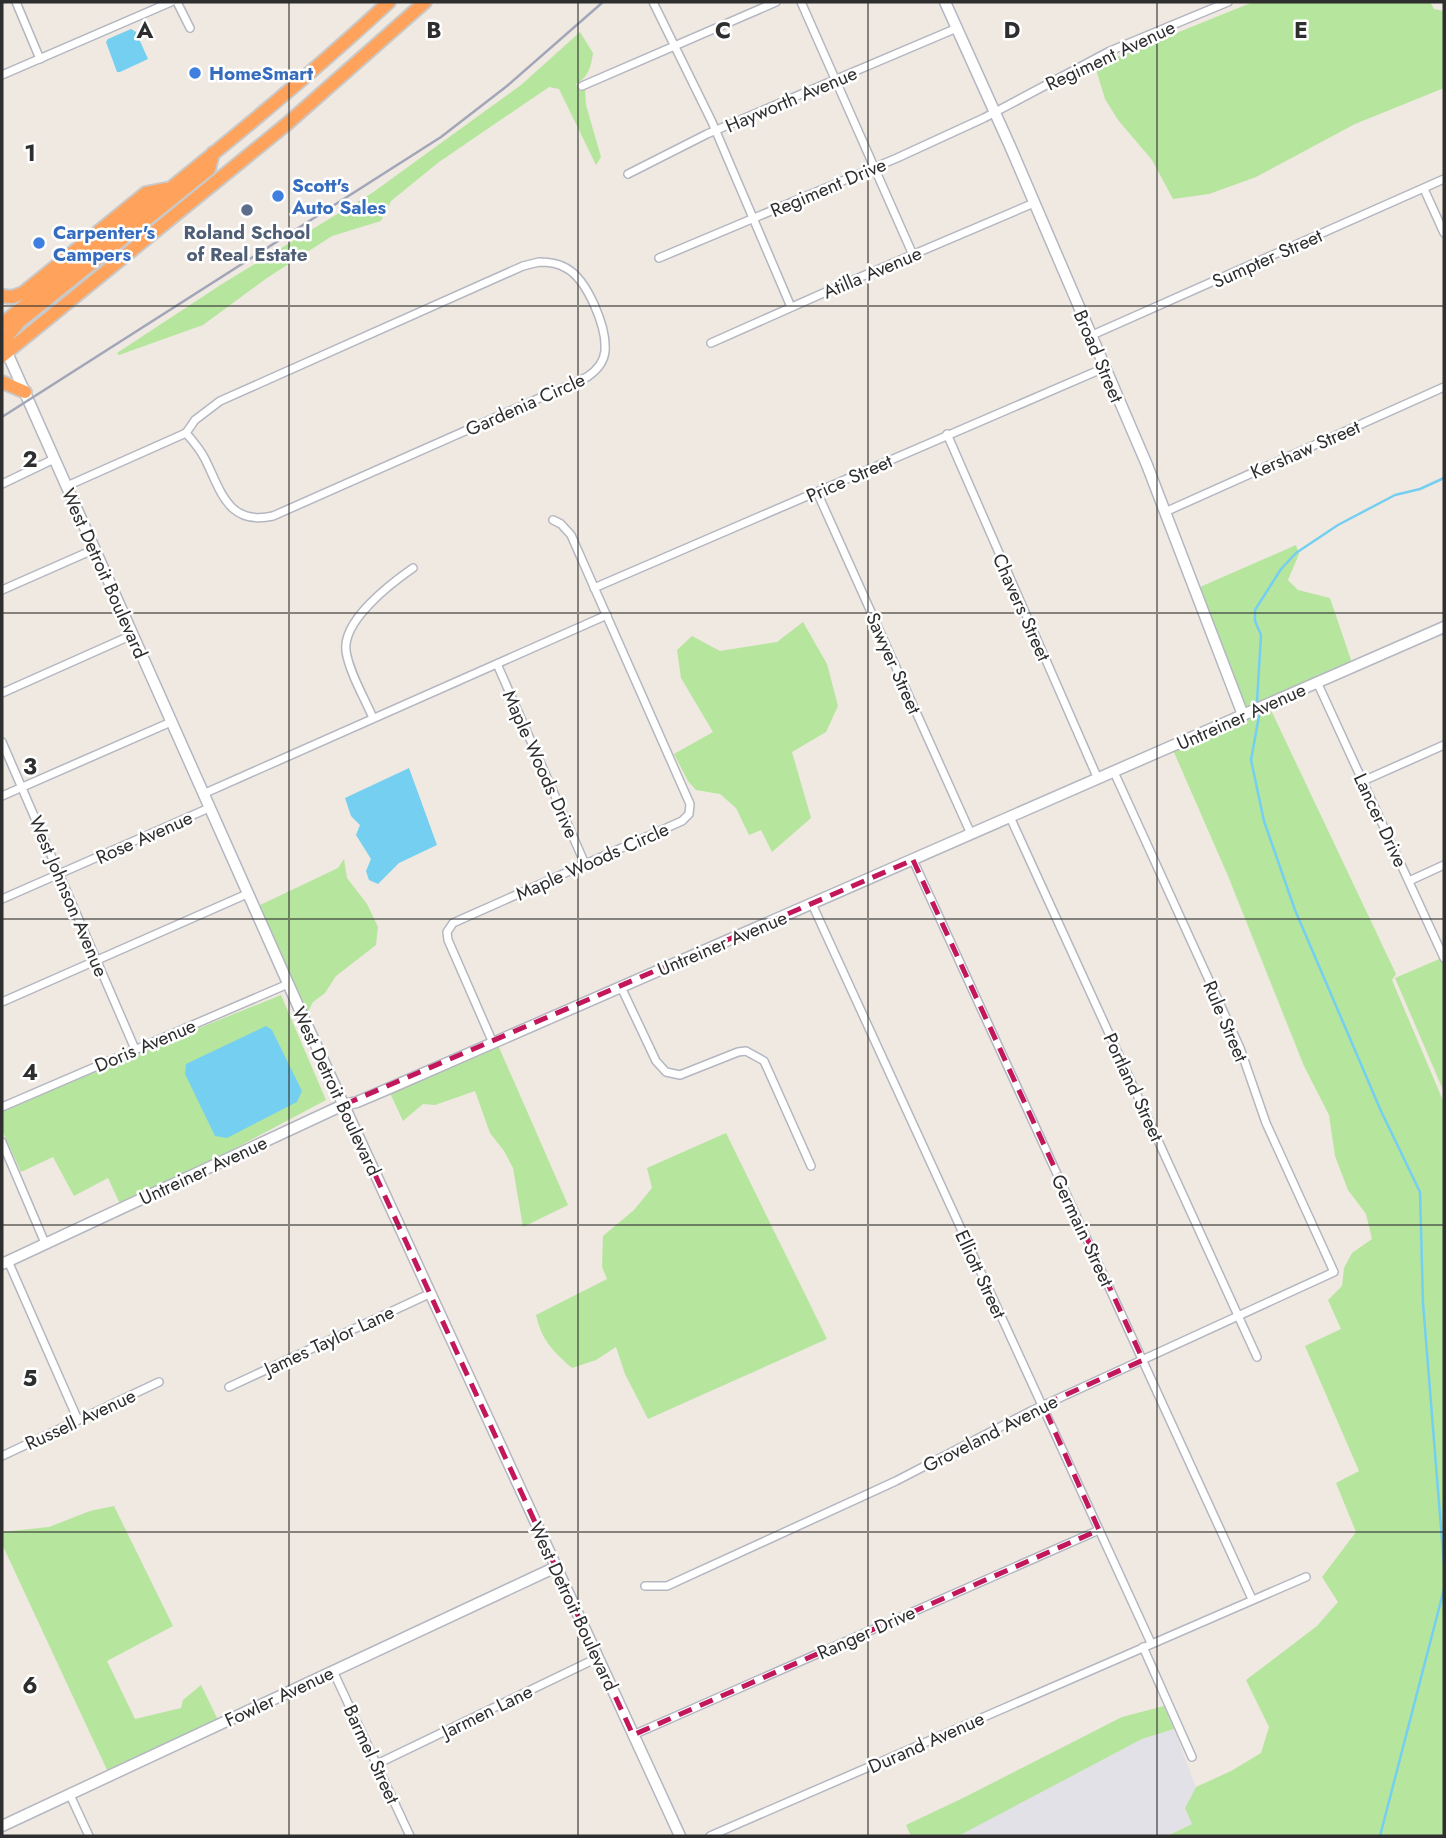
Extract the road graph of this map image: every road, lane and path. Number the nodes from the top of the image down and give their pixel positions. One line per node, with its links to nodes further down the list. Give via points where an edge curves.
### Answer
1 (16, 2): 14 (street)
2 (171, 2): 14 (street)
3 (177, 2): 11 (street)
4 (389, 2): 20 (highway)
5 (425, 2): 36 (highway, via 288,123)
6 (653, 2): 13 (street)
7 (776, 2): 13 (street)
8 (801, 2): 16 (street)
9 (945, 2): 12 (street, Broad Street)
10 (1228, 2): 18 (street, Regiment Avenue, via 1110,51)
11 (190, 28)
12 (957, 28): 16 (street, Hayworth Avenue); 18 (street, Broad Street)
13 (675, 46): 17 (street); 19 (street)
14 (40, 59): 15 (street)
15 (2, 75)
16 (835, 80): 19 (street, Hayworth Avenue); 21 (street)
17 (582, 86)
18 (995, 112): 21 (street, Regiment Drive); 26 (street, Broad Street)
19 (715, 132): 22 (street, Hayworth Avenue); 27 (street)
20 (214, 153): 24 (highway); 36 (highway, via 209,169 20,321)
21 (874, 167): 27 (street, Regiment Drive); 29 (street)
22 (628, 174)
23 (1444, 179): 25 (street, Sumpter Street)
24 (170, 188): 31 (highway, via 146,194 23,293); 33 (highway)
25 (1424, 188): 28 (street); 34 (street, Sumpter Street)
26 (1034, 203): 29 (street, Atilla Avenue); 34 (street, Broad Street)
27 (754, 219): 30 (street, Regiment Drive); 32 (street)
28 (1444, 233)
29 (913, 255): 32 (street, Atilla Avenue)
30 (659, 258)
31 (2, 296)
32 (791, 307): 35 (street, Atilla Avenue)
33 (2, 324)
34 (1090, 336): 37 (street, Broad Street)
35 (711, 344)
36 (3, 350): 40 (street, West Detroit Boulevard)
37 (1104, 368): 42 (street, Price Street); 47 (street, Broad Street)
38 (2, 382): 40 (highway)
39 (1444, 387): 47 (street, Kershaw Street)
40 (25, 392): 43 (street, West Detroit Boulevard)
41 (186, 433): 41 (street, Gardenia Circle, via 202,453 229,507 253,518 272,516 587,377 603,358 605,341 590,296 573,273 548,262 529,264 219,401); 45 (street, Gardenia Circle)
42 (947, 435): 46 (street, Price Street); 65 (street, Chavers Street)
43 (54, 459): 44 (street); 45 (street, West Detroit Boulevard)
44 (2, 484)
45 (67, 486): 49 (street, West Detroit Boulevard)
46 (817, 492): 51 (street, Price Street); 72 (street, Sawyer Street)
47 (1166, 512): 59 (street, Broad Street)
48 (553, 520): 51 (street, Maple Woods Circle, via 571,536)
49 (95, 550): 52 (street); 55 (street, West Detroit Boulevard)
50 (413, 568): 60 (street, via 363,611 346,641 348,659)
51 (594, 588): 53 (street, Maple Woods Circle)
52 (2, 590)
53 (607, 615): 56 (street); 74 (street, Maple Woods Circle, via 691,810 682,821)
54 (1444, 627): 57 (street, Untreiner Avenue)
55 (132, 635): 58 (street); 61 (street, West Detroit Boulevard)
56 (496, 664): 60 (street); 74 (street, Maple Woods Drive)
57 (1317, 682): 59 (street, Untreiner Avenue); 66 (street, Lancer Drive)
58 (2, 693)
59 (1243, 715): 64 (street, Untreiner Avenue)
60 (373, 718): 68 (street)
61 (171, 722): 67 (street); 68 (street, West Detroit Boulevard)
62 (2, 742): 67 (street, West Johnson Avenue)
63 (1444, 745): 66 (street)
64 (1114, 772): 65 (street, Untreiner Avenue); 94 (street, Rule Street, via 1240,1048 1266,1123)
65 (1098, 779): 71 (street, Untreiner Avenue)
66 (1363, 781): 77 (street, Lancer Drive)
67 (22, 787): 69 (street); 76 (street, West Johnson Avenue)
68 (203, 794): 70 (street, West Detroit Boulevard)
69 (2, 796)
70 (209, 808): 76 (street, Rose Avenue); 78 (street, West Detroit Boulevard)
71 (1010, 817): 72 (street, Untreiner Avenue); 96 (street, Portland Street)
72 (971, 834): 73 (street, Untreiner Avenue)
73 (913, 860): 80 (street, Untreiner Avenue); 98 (street, Germain Street)
74 (585, 864): 86 (street, Maple Woods Circle, via 449,928 448,940)
75 (1444, 865): 77 (street)
76 (60, 873): 79 (street, Rose Avenue); 82 (street, West Johnson Avenue)
77 (1409, 881): 81 (street, Lancer Drive)
78 (247, 894): 82 (street); 83 (street, West Detroit Boulevard)
79 (2, 899)
80 (812, 904): 84 (street, Untreiner Avenue); 101 (street, Elliott Street)
81 (1444, 957)
82 (97, 960): 85 (street); 87 (street, West Johnson Avenue)
83 (288, 984): 87 (street, Doris Avenue); 88 (street, West Detroit Boulevard)
84 (621, 987): 86 (street, Untreiner Avenue); 91 (street, via 656,1061 666,1072 680,1075 746,1051 764,1061)
85 (2, 1002)
86 (493, 1043): 88 (street, Untreiner Avenue)
87 (135, 1049): 89 (street, Doris Avenue)
88 (343, 1105): 92 (street, Untreiner Avenue); 95 (street, West Detroit Boulevard)
89 (2, 1107)
90 (2, 1142): 92 (street)
91 (811, 1166)
92 (45, 1243): 93 (street, Untreiner Avenue)
93 (5, 1263): 102 (street)
94 (1334, 1272): 96 (street, Groveland Avenue)
95 (429, 1294): 100 (street, James Taylor Lane); 105 (street, West Detroit Boulevard)
96 (1238, 1316): 97 (street, Portland Street); 98 (street, Groveland Avenue)
97 (1257, 1357)
98 (1143, 1360): 101 (street, Groveland Avenue); 108 (street, Germain Street)
99 (159, 1382): 102 (street, Russell Avenue)
100 (229, 1387)
101 (1042, 1405): 104 (street, Elliott Street); 107 (street, Groveland Avenue, via 896,1481 667,1586)
102 (78, 1420): 103 (street, Russell Avenue)
103 (2, 1456)
104 (1099, 1531): 109 (street, Elliott Street); 113 (street, Ranger Drive)
105 (556, 1567): 111 (street, West Detroit Boulevard); 112 (street, Fowler Avenue)
106 (1306, 1577): 108 (street)
107 (645, 1586)
108 (1252, 1599): 109 (street)
109 (1151, 1643): 110 (street, Durand Avenue)
110 (1143, 1647): 114 (street); 121 (street, Durand Avenue)
111 (597, 1658): 113 (street, West Detroit Boulevard); 115 (street, Jarmen Lane)
112 (334, 1671): 115 (street, Barmel Street); 116 (street, Fowler Avenue)
113 (633, 1735): 120 (street, West Detroit Boulevard)
114 (1192, 1757)
115 (377, 1764): 119 (street, Barmel Street)
116 (70, 1794): 117 (street, Fowler Avenue); 118 (street)
117 (2, 1826)
118 (89, 1836)
119 (410, 1836)
120 (680, 1836)
121 (710, 1836)

